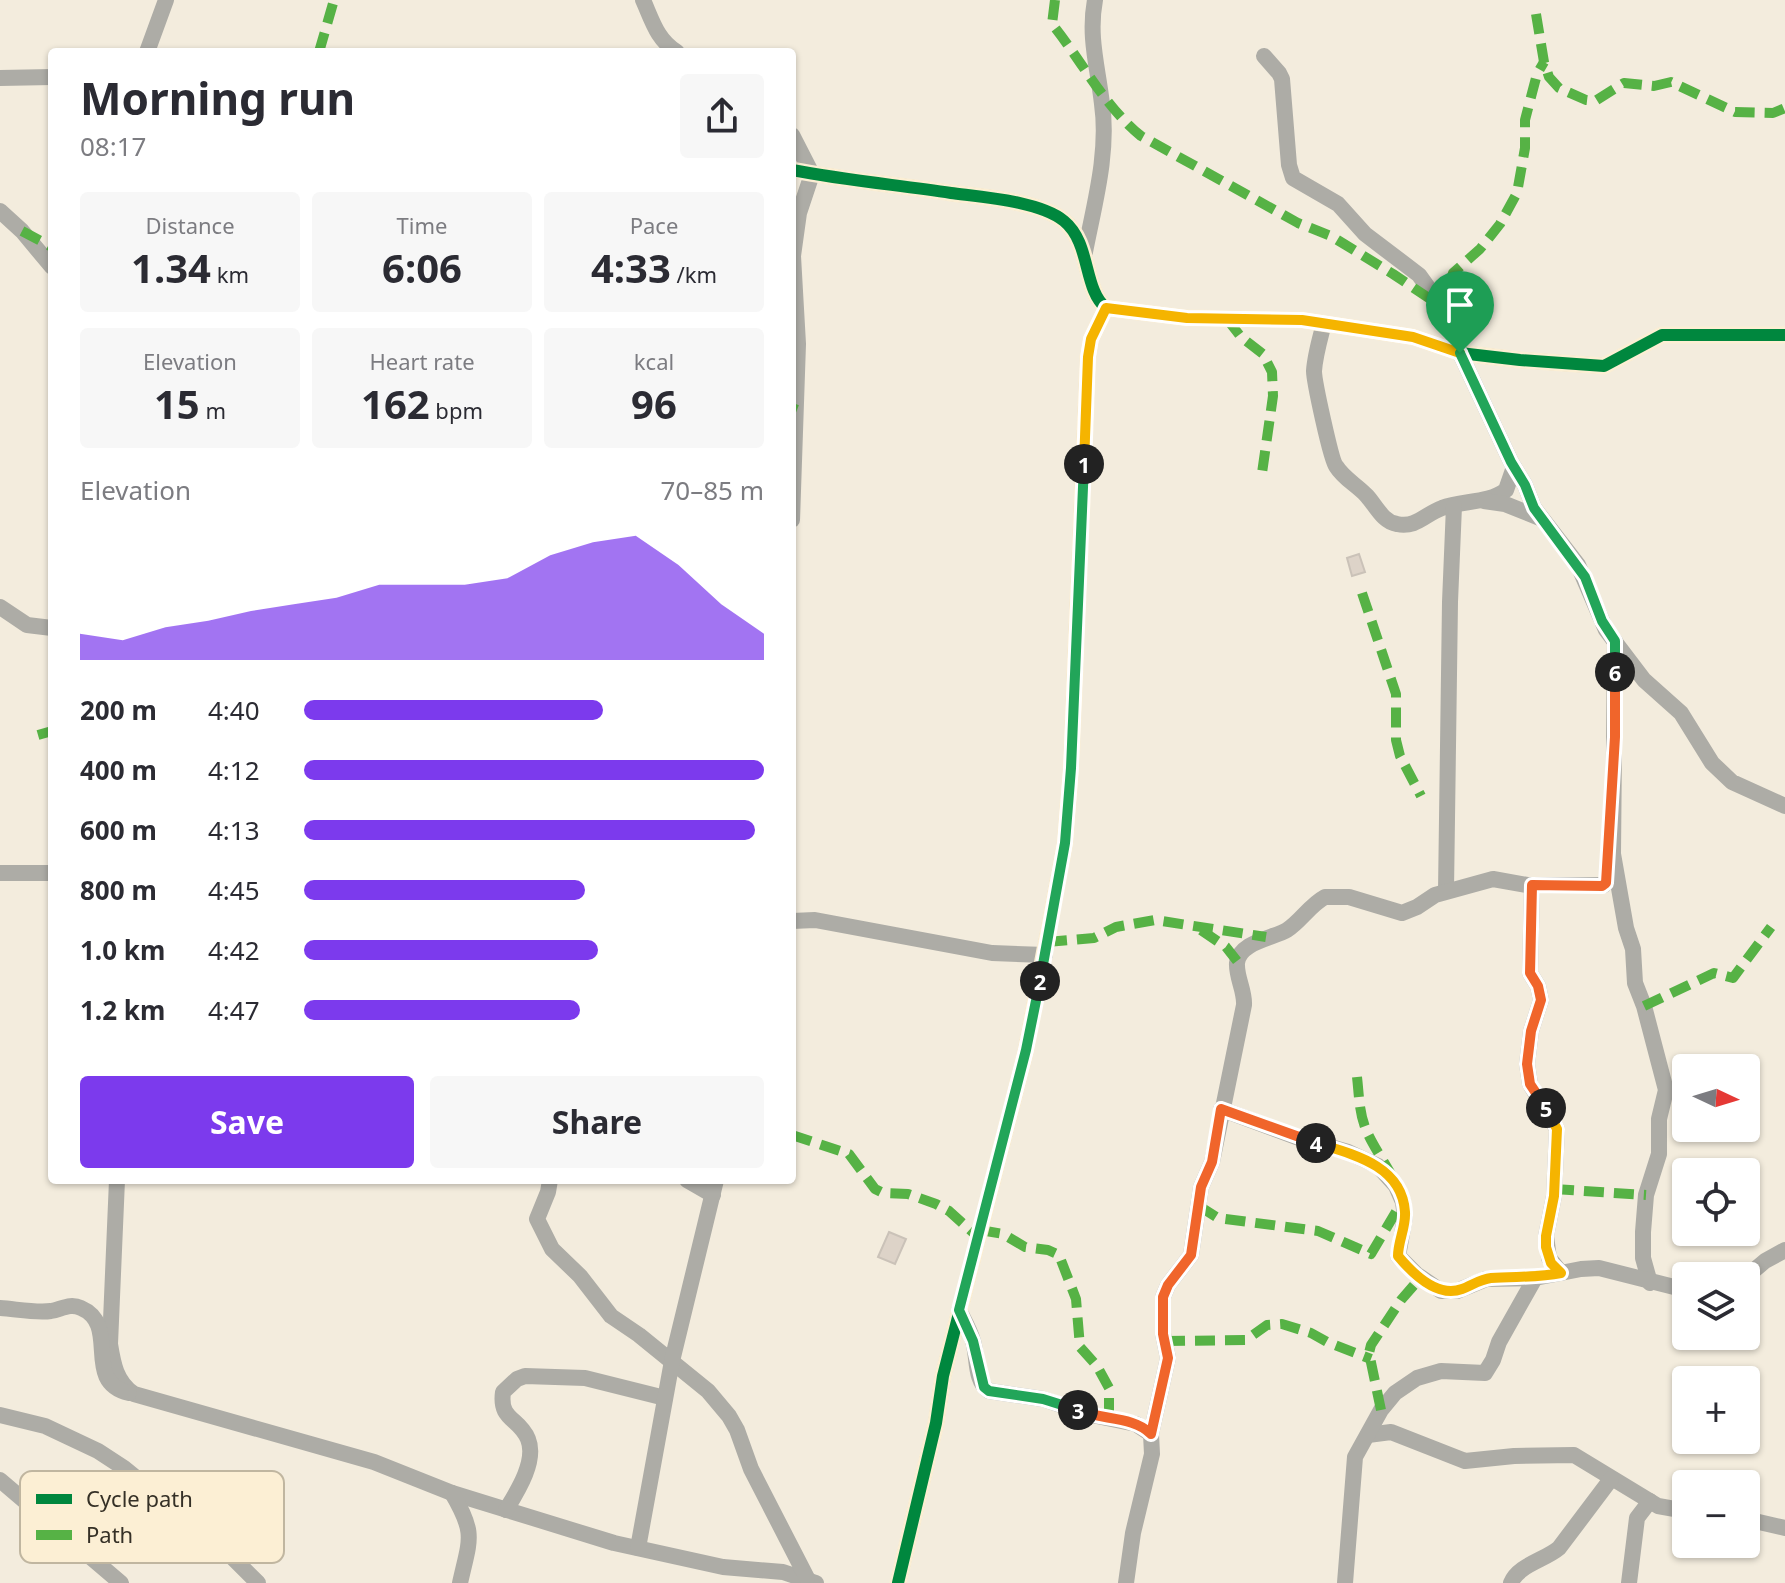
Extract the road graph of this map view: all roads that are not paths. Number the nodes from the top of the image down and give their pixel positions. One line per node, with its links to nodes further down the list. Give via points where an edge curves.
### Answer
1 (166, 0): 4 (street)
2 (645, 0): 5 (street, via 656,32)
3 (1095, 0): 14 (street, via 1092,42 1103,133)
4 (148, 48)
5 (670, 48)
6 (1264, 56): 20 (street, via 1282,79 1293,178 1338,204 1365,234 1419,275 1442,307)
7 (48, 77): 8 (street)
8 (0, 78)
9 (796, 143): 11 (street)
10 (796, 171): 11 (street)
11 (812, 174): 13 (street); 14 (street, via 1012,201 1065,221)
12 (0, 211): 15 (street)
13 (796, 234)
14 (1085, 252): 16 (street, via 1097,298)
15 (48, 262)
16 (1106, 308): 18 (street, via 1187,318); 36 (street, via 1088,357 1071,768 1065,843)
17 (796, 309): 21 (street)
18 (1324, 323): 20 (street, via 1413,337); 24 (street, via 1314,375 1337,468 1394,524 1421,522)
19 (1785, 335): 20 (street, via 1662,335 1604,366)
20 (1460, 353): 22 (street)
21 (796, 403)
22 (1514, 467): 23 (street, via 1506,490); 25 (street)
23 (1477, 501): 24 (street); 25 (street, via 1505,504)
24 (1454, 506): 34 (street)
25 (1540, 518): 28 (street, via 1578,565)
26 (0, 607): 27 (street, via 27,625)
27 (48, 628)
28 (1615, 641): 29 (street, via 1644,680 1681,713 1712,763 1732,782); 30 (street)
29 (1785, 806)
30 (1611, 835): 33 (street, via 1605,885); 45 (street, via 1635,983 1666,1090 1659,1154 1646,1195 1643,1258)
31 (0, 873): 32 (street)
32 (48, 873)
33 (1532, 885): 34 (street, via 1493,879); 43 (street, via 1530,973 1541,1000 1527,1064 1530,1084 1557,1129 1546,1236 1549,1258)
34 (1446, 891): 37 (street, via 1402,913 1349,897 1322,898 1288,930 1239,955 1244,1005)
35 (796, 918): 36 (street, via 992,953)
36 (1045, 955): 48 (street)
37 (1221, 1109): 44 (street, via 1378,1166 1403,1202 1398,1256 1441,1291 1457,1291 1486,1279); 53 (street, via 1191,1255 1163,1297 1168,1358)
38 (117, 1184): 50 (street, via 110,1344 121,1382)
39 (549, 1184): 49 (street, via 537,1219 552,1249 611,1316)
40 (715, 1187): 49 (street)
41 (1785, 1250): 42 (street)
42 (1760, 1265)
43 (1561, 1273): 44 (street); 45 (street, via 1599,1268)
44 (1535, 1278): 54 (street, via 1485,1373 1441,1371 1417,1378 1395,1393)
45 (1650, 1283): 46 (street)
46 (1672, 1287)
47 (0, 1308): 50 (street, via 83,1309 97,1323 109,1383)
48 (959, 1310): 53 (street, via 989,1391 1043,1399 1136,1424); 72 (street)
49 (672, 1361): 51 (street); 68 (street, via 729,1416 751,1469)
50 (142, 1396): 58 (street, via 374,1462)
51 (665, 1398): 62 (street, via 585,1378 517,1379 503,1392 502,1405 527,1436 530,1457); 65 (street)
52 (0, 1415): 55 (street, via 73,1437)
53 (1151, 1434): 73 (street, via 1152,1454)
54 (1368, 1435): 56 (street, via 1391,1432 1465,1461 1574,1455); 74 (street, via 1355,1457)
55 (125, 1471)
56 (1611, 1479): 60 (street); 75 (street, via 1559,1548 1518,1572)
57 (0, 1480): 59 (street)
58 (452, 1493): 62 (street); 71 (street, via 470,1529)
59 (20, 1497)
60 (1650, 1501): 61 (street); 76 (street, via 1637,1518)
61 (1672, 1508)
62 (506, 1510): 65 (street)
63 (1760, 1522): 64 (street)
64 (1785, 1528)
65 (638, 1548): 68 (street)
66 (98, 1563): 69 (street)
67 (238, 1563): 70 (street)
68 (812, 1580)
69 (121, 1583)
70 (258, 1583)
71 (460, 1583)
72 (898, 1583)
73 (1126, 1583)
74 (1345, 1583)
75 (1511, 1583)
76 (1629, 1583)

